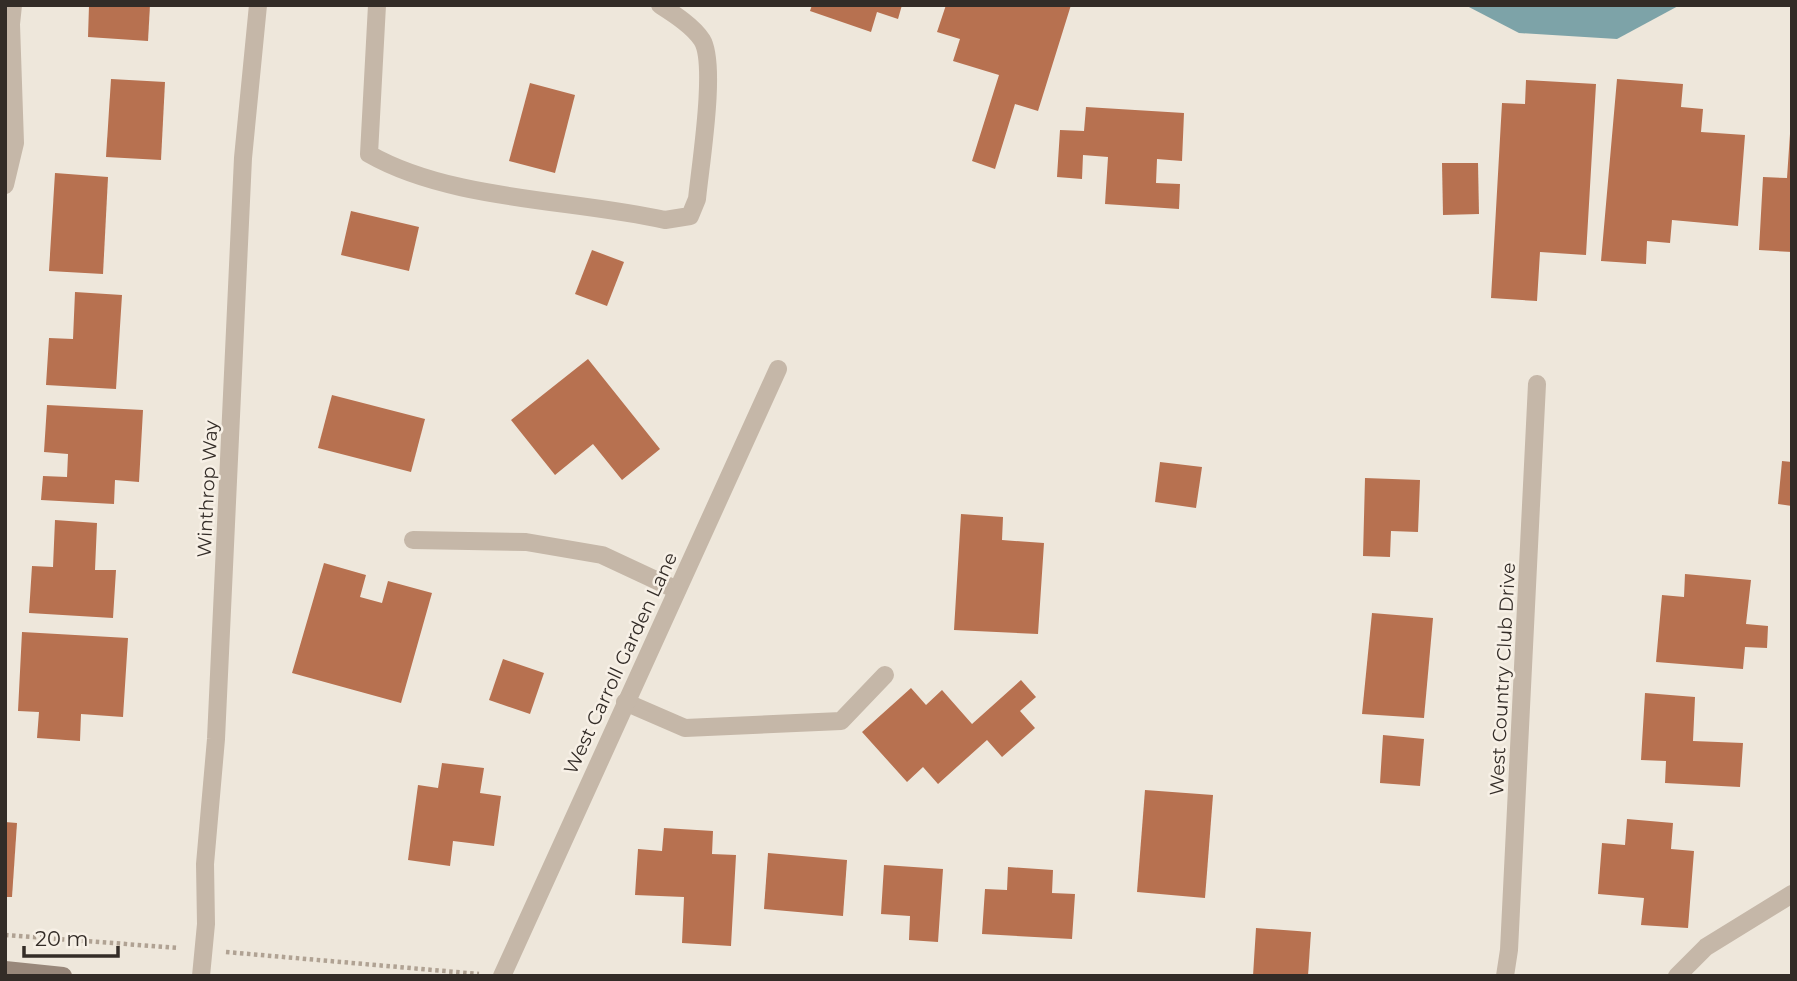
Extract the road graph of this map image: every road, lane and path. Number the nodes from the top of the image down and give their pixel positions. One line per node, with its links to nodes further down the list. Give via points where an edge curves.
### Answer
1 (13, 5): 5 (street)
2 (258, 5): 15 (street, Winthrop Way, via 243,158)
3 (377, 5): 4 (street, via 369,154 388,165 453,186 666,220 690,216 697,199 709,79 703,41)
4 (660, 5)
5 (8, 24): 6 (street, via 15,143)
6 (5, 185)
7 (778, 369): 10 (street, West Carroll Garden Lane)
8 (1537, 384): 20 (street, West Country Club Drive)
9 (413, 540): 10 (street, via 526,542 603,555)
10 (677, 590): 12 (street, West Carroll Garden Lane)
11 (885, 675): 12 (street, via 841,721 685,728)
12 (625, 702): 17 (street, West Carroll Garden Lane)
13 (1792, 894): 21 (street, via 1706,947)
14 (5, 934): 15 (path)
15 (203, 950): 17 (path); 19 (street, Winthrop Way)
16 (5, 970): 18 (main road)
17 (494, 975)
18 (63, 976)
19 (201, 976)
20 (1505, 976)
21 (1677, 976)

